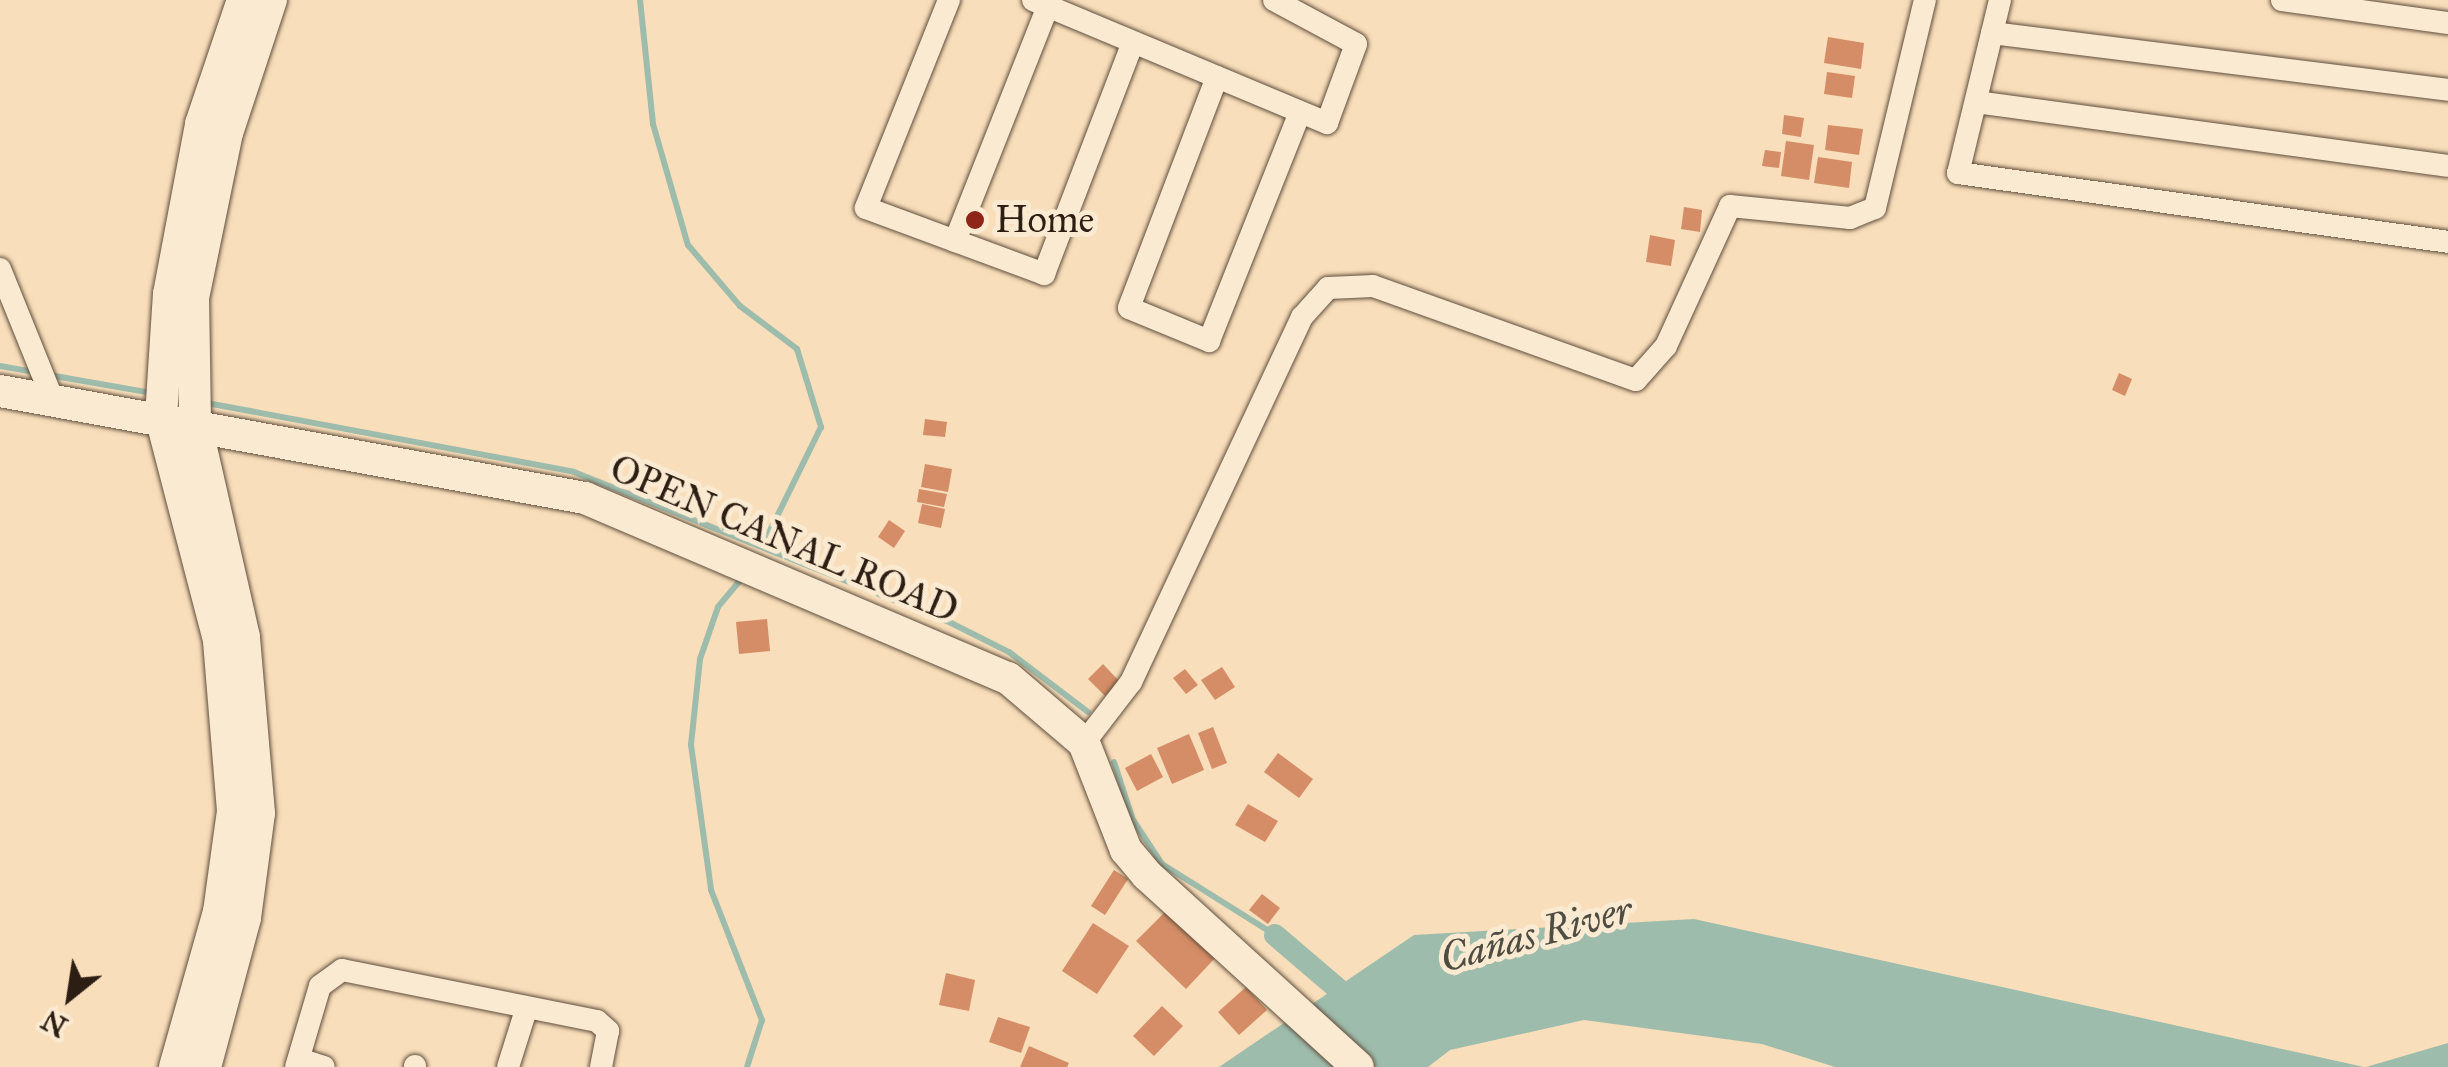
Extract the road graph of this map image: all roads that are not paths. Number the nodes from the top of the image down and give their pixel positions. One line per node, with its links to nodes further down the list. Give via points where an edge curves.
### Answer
1 (243, 0): 22 (main road, via 179,217)
2 (271, 0): 23 (main road, via 204,224 194,298)
3 (949, 0): 17 (street, via 866,208)
4 (1274, 0): 15 (street, via 1343,29 1356,44 1327,123)
5 (1925, 0): 24 (street, via 1875,208 1850,218 1730,206 1666,346 1636,380 1373,286 1328,288 1302,317 1131,682)
6 (2000, 0): 10 (street)
7 (2282, 0): 9 (street)
8 (1041, 3): 11 (street); 17 (street)
9 (2448, 22)
10 (1992, 33): 13 (street); 14 (street)
11 (1133, 42): 12 (street); 17 (street, via 1044,274)
12 (1217, 77): 15 (street); 15 (street, via 1128,308 1208,340)
13 (2448, 90)
14 (1976, 102): 16 (street); 18 (street, via 1958,174)
15 (1300, 112)
16 (2448, 166)
17 (955, 241)
18 (2448, 242)
19 (0, 269): 21 (street)
20 (0, 391): 21 (main road, OPEN CANAL ROAD)
21 (52, 398): 22 (main road, OPEN CANAL ROAD)
22 (162, 417): 23 (main road, OPEN CANAL ROAD); 27 (main road, via 219,640 233,811 220,912)
23 (195, 422): 24 (main road, OPEN CANAL ROAD, via 607,504 1008,678); 28 (main road, via 244,637 259,795 245,918)
24 (1084, 743): 32 (main road, OPEN CANAL ROAD, via 1126,850 1255,982)
25 (526, 1010): 26 (street, via 328,973); 30 (street); 31 (street, via 596,1022 608,1031)
26 (297, 1063): 29 (street)
27 (176, 1067)
28 (205, 1067)
29 (324, 1067)
30 (508, 1067)
31 (601, 1067)
32 (1358, 1067)

